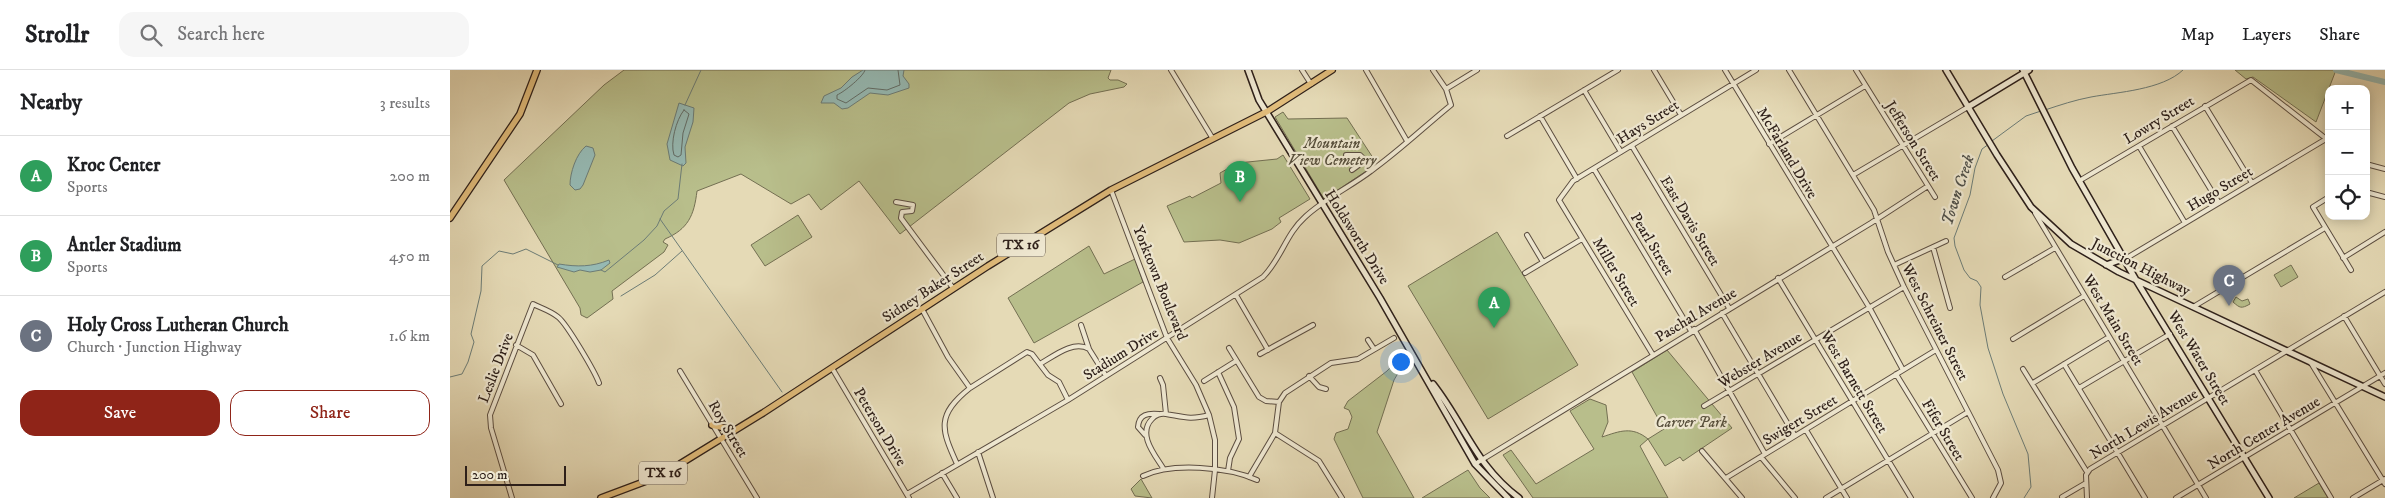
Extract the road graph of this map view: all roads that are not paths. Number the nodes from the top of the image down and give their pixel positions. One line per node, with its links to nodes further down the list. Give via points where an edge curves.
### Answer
1 (537, 70): 59 (main road, via 520,114)
2 (1171, 70): 31 (street)
3 (1249, 70): 24 (main road, Holdsworth Drive, via 1253,88)
4 (1302, 70): 17 (street)
5 (1332, 70): 17 (main road, Sidney Baker Street / TX 16)
6 (1366, 70): 32 (street)
7 (1433, 70): 20 (street)
8 (1477, 70): 20 (street)
9 (1618, 70): 21 (street)
10 (1654, 70): 25 (street)
11 (1725, 70): 18 (street, McFarland Drive)
12 (1756, 70): 18 (street, Hays Street)
13 (1790, 70): 27 (street, West Schreiner Street)
14 (1856, 70): 19 (street, Jefferson Street)
15 (1946, 70): 23 (main road, West Main Street)
16 (2026, 71): 23 (main road); 46 (main road, West Water Street)
17 (1311, 84): 24 (main road, Sidney Baker Street / TX 16)
18 (1733, 84): 25 (street, Hays Street); 34 (street, McFarland Drive)
19 (1865, 86): 27 (street); 37 (street, Jefferson Street)
20 (1446, 89): 32 (street, Stadium Drive, via 1451,105)
21 (1584, 90): 26 (street); 38 (street)
22 (2205, 106): 28 (street, Lowry Street); 30 (street, Lowry Street, via 2251,80); 47 (street)
23 (1968, 107): 37 (street); 58 (main road, West Main Street)
24 (1266, 113): 31 (main road, Sidney Baker Street / TX 16); 57 (main road, Holdsworth Drive)
25 (1681, 115): 35 (street, Hays Street)
26 (1540, 116): 29 (street); 45 (street)
27 (1817, 116): 34 (street); 44 (street, West Schreiner Street)
28 (2172, 126): 36 (street, Lowry Street); 56 (street)
29 (1507, 136)
30 (2325, 138)
31 (1214, 139): 49 (main road, Sidney Baker Street / TX 16)
32 (1407, 140): 57 (street, Stadium Drive, via 1385,161)
33 (2325, 142): 47 (street, Hugo Street)
34 (1769, 144): 67 (street, McFarland Drive)
35 (1632, 146): 38 (street, Hays Street); 87 (street, East Davis Street)
36 (2139, 146): 46 (street, Lowry Street); 61 (street)
37 (1903, 147): 44 (street); 48 (street, Jefferson Street)
38 (1621, 152): 41 (street, Hays Street)
39 (1346, 155): 43 (street, via 1363,158 1363,162)
40 (2370, 165): 42 (street)
41 (1594, 169): 45 (street, Hays Street); 94 (street, Pearl Street)
42 (2385, 169)
43 (1352, 170)
44 (1853, 175): 60 (street, West Schreiner Street)
45 (1577, 179): 53 (street, Hays Street, via 1569,184)
46 (2079, 181): 70 (main road, West Water Street)
47 (2252, 183): 56 (street, Hugo Street)
48 (1928, 186): 52 (street, Jefferson Street); 60 (street, Paschal Avenue)
49 (1111, 190): 81 (main road, Sidney Baker Street / TX 16); 97 (street, Yorktown Boulevard)
50 (2370, 193): 51 (street)
51 (2385, 197)
52 (1935, 198)
53 (1559, 200): 65 (street, Miller Street)
54 (2325, 200): 62 (street, via 2313,207)
55 (896, 202): 81 (street, via 913,205 912,212 902,212 902,218)
56 (2219, 203): 61 (street, Hugo Street)
57 (1322, 205): 83 (street, Stadium Drive, via 1293,230 1270,270); 165 (main road, Holdsworth Drive, via 1426,376 1446,401)
58 (2031, 207): 69 (street, West Main Street); 74 (main road, Junction Highway, via 2071,244)
59 (450, 218)
60 (1878, 218): 67 (street, Paschal Avenue); 73 (street, West Schreiner Street)
61 (2185, 223): 70 (street, Hugo Street)
62 (2325, 228): 71 (street); 86 (street)
63 (2385, 232): 71 (street)
64 (1527, 236): 72 (street)
65 (1582, 239): 72 (street); 110 (street, Miller Street)
66 (1946, 241): 68 (street)
67 (1831, 247): 78 (street, Paschal Avenue); 85 (street, McFarland Drive)
68 (1934, 247): 73 (street); 88 (street)
69 (2055, 248): 77 (street); 84 (street, West Main Street)
70 (2123, 256): 74 (main road); 79 (main road, West Water Street)
71 (2343, 258): 75 (street)
72 (1543, 262): 76 (street)
73 (1894, 265): 80 (street, West Schreiner Street)
74 (2106, 265): 79 (main road, Junction Highway)
75 (2351, 270)
76 (1525, 273)
77 (2005, 277)
78 (1778, 278): 87 (street, Paschal Avenue); 101 (street, West Barnett Street)
79 (2136, 280): 86 (main road, Junction Highway); 95 (main road, West Water Street)
80 (1904, 287): 85 (street, Webster Avenue); 107 (street, West Schreiner Street)
81 (954, 288): 89 (main road, Sidney Baker Street / TX 16)
82 (2385, 292): 91 (street, North Lewis Avenue)
83 (1236, 295): 97 (street, Stadium Drive); 106 (street)
84 (2084, 296): 96 (street, West Main Street); 99 (street)
85 (1868, 307): 101 (street, Webster Avenue); 118 (street, McFarland Drive)
86 (2193, 307): 108 (main road, Junction Highway)
87 (1729, 308): 90 (street, Paschal Avenue)
88 (1950, 308)
89 (922, 309): 116 (main road, Sidney Baker Street / TX 16); 133 (street, via 948,357)
90 (1722, 312): 94 (street, Paschal Avenue); 122 (street)
91 (2344, 316): 108 (street, North Lewis Avenue); 124 (street)
92 (1081, 325): 104 (street)
93 (1313, 325): 106 (street)
94 (1693, 330): 110 (street, Paschal Avenue); 136 (street, Pearl Street)
95 (2170, 334): 112 (street); 138 (main road, West Water Street)
96 (2109, 337): 112 (street, West Main Street); 115 (street)
97 (1167, 338): 125 (street, Stadium Drive); 148 (street, Yorktown Boulevard, via 1196,385)
98 (1394, 338): 105 (street)
99 (2013, 339)
100 (1368, 340): 105 (street)
101 (1815, 340): 122 (street, Webster Avenue); 140 (street, West Barnett Street)
102 (516, 345): 130 (street, Leslie Drive, via 533,304 554,314 564,324); 143 (street, via 533,355); 182 (street, Leslie Drive, via 490,415 490,428)
103 (1228, 348): 111 (street)
104 (1089, 349): 114 (street, via 1075,346); 125 (street)
105 (1374, 349): 126 (street, via 1358,359 1331,363)
106 (1268, 350): 109 (street)
107 (1936, 350): 118 (street, Swigert Street); 145 (street, West Schreiner Street)
108 (2286, 351): 113 (main road, Junction Highway); 119 (street, North Lewis Avenue)
109 (1260, 354)
110 (1653, 355): 165 (street, Paschal Avenue)
111 (1236, 361): 121 (street); 141 (street, via 1258,397)
112 (2123, 361): 134 (street); 150 (street, West Main Street)
113 (2311, 363): 132 (main road, Junction Highway); 142 (street)
114 (1040, 364): 133 (street, via 1027,352); 139 (street, via 1063,387)
115 (2064, 364): 129 (street); 134 (street)
116 (832, 368): 151 (main road, Sidney Baker Street / TX 16); 180 (street, Peterson Drive)
117 (2023, 369): 129 (street)
118 (1903, 370): 123 (street, Swigert Street)
119 (2255, 370): 138 (street, North Lewis Avenue); 153 (street)
120 (680, 371): 149 (street, Roy Street)
121 (1218, 372): 128 (street); 169 (street, via 1234,407 1239,439)
122 (1758, 374): 136 (street, Webster Avenue); 157 (street)
123 (1896, 374): 140 (street, Swigert Street); 155 (street, Fifer Street)
124 (2383, 375): 131 (street); 132 (street, North Center Avenue)
125 (1106, 376): 139 (street, Stadium Drive)
126 (1309, 376): 135 (street, via 1318,387); 141 (street, via 1285,393)
127 (1160, 378): 147 (street, via 1164,385)
128 (1204, 380)
129 (2033, 382): 170 (street)
130 (599, 383)
131 (2385, 384)
132 (2362, 387): 137 (main road, Junction Highway); 142 (street, North Center Avenue)
133 (970, 388): 166 (street, via 952,406 944,422 944,436)
134 (2079, 388): 161 (street)
135 (1326, 389)
136 (1730, 391): 144 (street, Webster Avenue); 162 (street, Pearl Street)
137 (2385, 397)
138 (2209, 398): 150 (street, North Lewis Avenue); 163 (main road, West Water Street)
139 (1068, 400): 160 (street, Stadium Drive)
140 (1852, 401): 152 (street, Swigert Street); 164 (street, West Barnett Street)
141 (1279, 402): 154 (street)
142 (2336, 403): 153 (street, North Center Avenue); 176 (street)
143 (561, 404)
144 (1704, 406)
145 (1968, 412): 155 (street); 197 (street, West Schreiner Street, via 2000,475 2000,488)
146 (1160, 414): 147 (street); 156 (street, via 1151,419); 156 (street, via 1141,417 1138,427)
147 (1166, 414): 148 (street, via 1190,419)
148 (1209, 416): 168 (street, Yorktown Boulevard, via 1215,440)
149 (712, 425): 151 (main road); 158 (street, Roy Street)
150 (2162, 426): 161 (street, North Lewis Avenue); 178 (street, West Main Street)
151 (734, 430): 158 (main road, Sidney Baker Street / TX 16)
152 (1806, 430): 157 (street, Swigert Street); 179 (street)
153 (2291, 430): 163 (street, North Center Avenue); 203 (street)
154 (1275, 433): 173 (street); 188 (street, via 1319,461)
155 (1932, 434): 164 (street); 196 (street, Fifer Street)
156 (1146, 435): 167 (street)
157 (1795, 436): 162 (street, Swigert Street)
158 (720, 439): 183 (main road, Sidney Baker Street / TX 16, via 667,471); 184 (street, Roy Street)
159 (1702, 451): 174 (street)
160 (978, 452): 166 (street, Stadium Drive); 186 (street)
161 (2118, 453): 170 (street, North Lewis Avenue); 199 (street)
162 (1763, 455): 174 (street, Swigert Street); 192 (street, Pearl Street)
163 (2245, 458): 178 (street, North Center Avenue); 202 (main road, West Water Street)
164 (1888, 460): 179 (street); 195 (street, West Barnett Street)
165 (1478, 462): 189 (main road, Holdsworth Drive); 190 (main road, Holdsworth Drive)
166 (958, 464): 171 (street, Stadium Drive)
167 (1163, 468): 168 (street); 172 (street)
168 (1215, 470): 169 (street); 187 (street, Yorktown Boulevard)
169 (1228, 471): 173 (street)
170 (2087, 472): 177 (street, North Lewis Avenue)
171 (942, 473): 180 (street, Stadium Drive); 185 (street)
172 (1142, 476)
173 (1249, 477): 175 (street)
174 (1726, 478): 191 (street)
175 (1257, 480)
176 (2384, 481): 204 (street)
177 (2086, 483): 181 (street); 198 (street, North Lewis Avenue)
178 (2198, 485): 200 (street, North Center Avenue); 201 (street, West Main Street)
179 (1842, 488): 193 (street); 194 (street)
180 (908, 496)
181 (2062, 497)
182 (512, 498)
183 (601, 498)
184 (757, 498)
185 (957, 498)
186 (993, 498)
187 (1212, 498)
188 (1342, 498)
189 (1508, 498)
190 (1519, 498)
191 (1742, 498)
192 (1795, 498)
193 (1826, 498)
194 (1847, 498)
195 (1911, 498)
196 (1972, 498)
197 (1993, 498)
198 (2087, 498)
199 (2145, 498)
200 (2176, 498)
201 (2206, 498)
202 (2269, 498)
203 (2331, 498)
204 (2353, 498)

